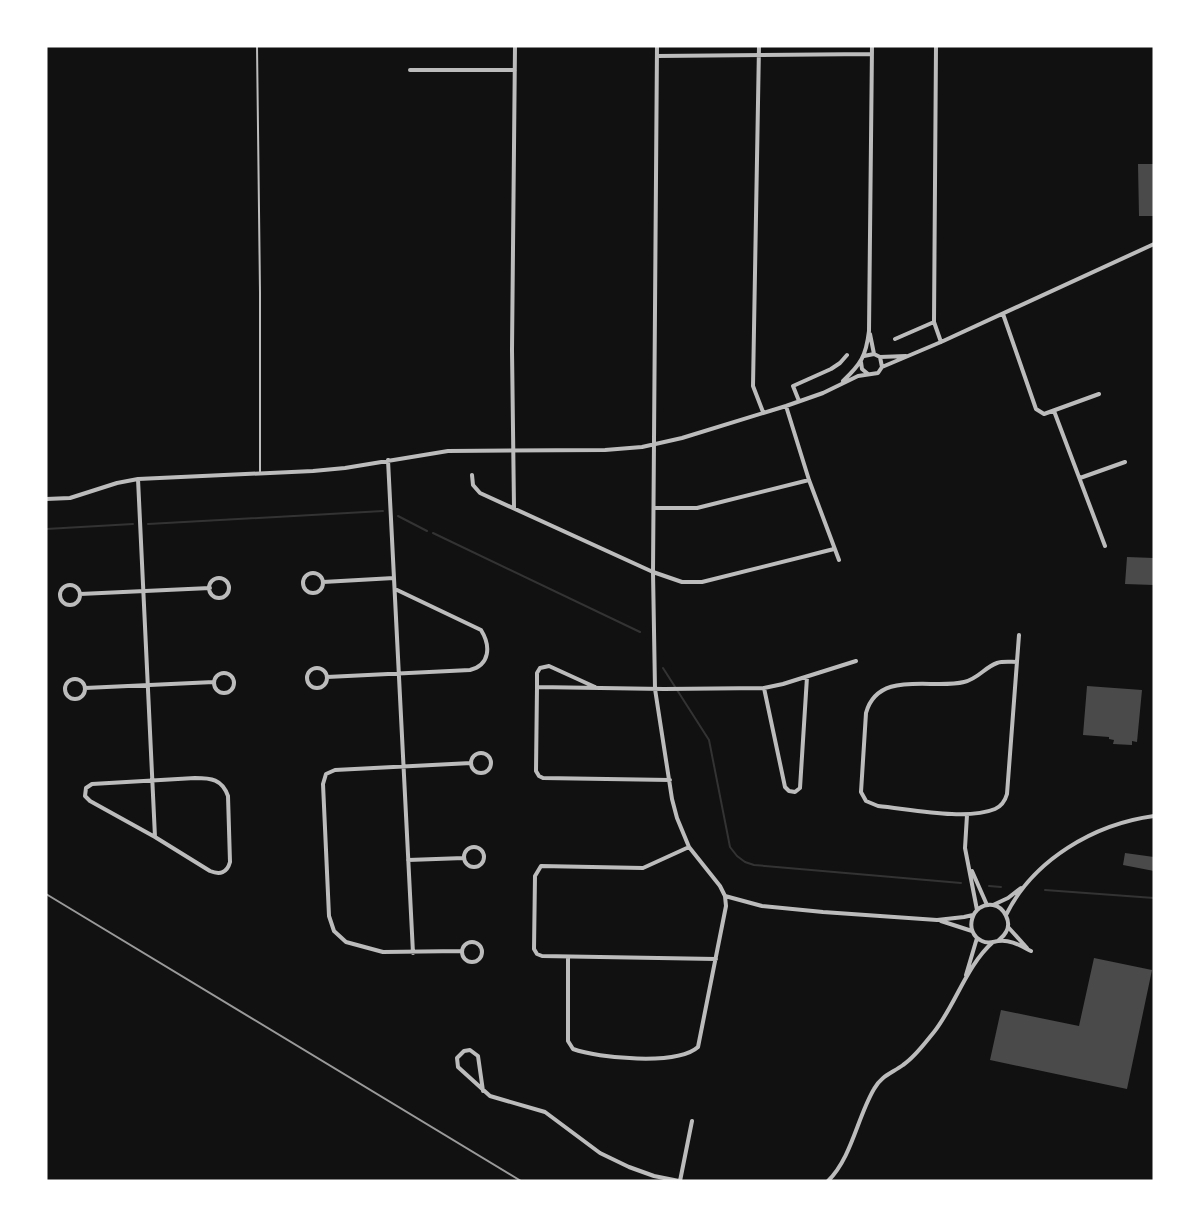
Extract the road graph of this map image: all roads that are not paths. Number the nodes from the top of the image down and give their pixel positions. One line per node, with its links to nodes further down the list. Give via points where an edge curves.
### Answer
1 (258, 46): 36 (lane)
2 (516, 46): 11 (street)
3 (657, 46): 8 (street)
4 (759, 46): 9 (street)
5 (872, 46): 7 (street)
6 (936, 46): 14 (street)
7 (872, 54): 9 (street); 15 (street)
8 (657, 56): 9 (street); 32 (street)
9 (759, 56): 31 (street, via 753,386)
10 (410, 70): 11 (street)
11 (515, 70): 33 (street)
12 (1154, 244): 13 (street)
13 (1003, 314): 17 (street); 30 (street, via 1036,409 1044,414)
14 (934, 322): 16 (street); 17 (street)
15 (869, 331): 18 (street); 20 (street)
16 (895, 338)
17 (941, 342): 21 (street)
18 (874, 354): 20 (street); 22 (street)
19 (847, 355): 28 (street, via 831,369 793,386)
20 (864, 356): 23 (street)
21 (908, 356): 22 (street); 24 (street)
22 (880, 357): 24 (street)
23 (861, 362): 25 (street, via 862,369); 26 (street)
24 (882, 367): 25 (street, via 875,374)
25 (868, 374): 26 (street)
26 (841, 383): 28 (street)
27 (1100, 394): 30 (street)
28 (799, 401): 29 (street)
29 (786, 406): 31 (street); 40 (street)
30 (1054, 411): 38 (street)
31 (763, 412): 32 (street)
32 (653, 444): 33 (street, via 605,450); 43 (street)
33 (513, 450): 34 (street, via 436,452); 42 (street)
34 (388, 460): 36 (street, via 314,471); 48 (street)
35 (1125, 462): 38 (street)
36 (260, 474): 39 (street)
37 (472, 475): 42 (street, via 480,493)
38 (1080, 478): 44 (street)
39 (138, 479): 41 (street, via 70,498); 52 (street)
40 (809, 480): 43 (street, via 697,508); 45 (street)
41 (46, 499)
42 (514, 508): 47 (street)
43 (655, 508): 47 (street)
44 (1105, 546)
45 (834, 549): 46 (street); 47 (street, via 702,582 682,582)
46 (839, 560)
47 (653, 572): 66 (street)
48 (394, 578): 49 (street); 51 (street)
49 (322, 582): 49 (street, via 317,574 311,574 304,579 303,586 313,593 319,591)
50 (210, 588): 50 (street, via 212,594 220,598 228,593 229,587 226,581 217,578); 52 (street)
51 (395, 589): 57 (street); 57 (street, via 481,630 487,645 484,661 478,668)
52 (142, 592): 53 (street); 61 (street)
53 (80, 594): 53 (street, via 68,586 60,595 64,604 70,605 76,603)
54 (1019, 635): 56 (street)
55 (856, 661): 59 (street)
56 (1016, 662): 71 (street, via 1007,794 1004,803 995,809); 71 (street, via 995,664 979,676 957,684 906,683 878,693 868,705 861,792 866,801 878,806)
57 (398, 674): 58 (street); 68 (street)
58 (327, 677): 58 (street, via 324,671 315,668 308,678 312,686 318,688 326,683)
59 (807, 677): 65 (street); 65 (street, via 800,788 795,792 785,787)
60 (214, 682): 60 (street, via 221,692 228,692 234,685 231,676 225,673 219,674); 61 (street)
61 (147, 685): 62 (street); 69 (street)
62 (85, 688): 62 (street, via 80,680 73,680 66,686 66,692 73,699 79,698)
63 (537, 688): 64 (street); 64 (street, via 537,673 540,668 549,666); 70 (street, via 536,771 539,776)
64 (598, 688): 66 (street)
65 (764, 688): 66 (street)
66 (656, 689): 70 (street)
67 (471, 763): 67 (street, via 478,773 484,773 490,766 488,757 482,754 476,755); 68 (street)
68 (403, 766): 76 (street); 92 (street, via 335,770 326,774 323,784 329,916 334,931 346,942 383,952)
69 (152, 780): 73 (street); 73 (street, via 92,784 84,793 90,801); 73 (street, via 209,778 221,783 228,796 229,867 214,873)
70 (670, 780): 74 (street, via 677,818)
71 (968, 815): 77 (street, via 965,848)
72 (1154, 816): 78 (street, via 1134,819 1073,844)
73 (155, 837)
74 (689, 847): 79 (street); 93 (street, via 643,868 541,866 535,876 534,949 542,956)
75 (464, 858): 75 (street, via 467,864 475,867 481,864 483,855 477,848 470,848); 76 (street)
76 (408, 860): 92 (street)
77 (969, 866): 80 (street); 82 (street)
78 (1025, 885): 81 (street); 84 (street)
79 (725, 896): 85 (street, via 762,906); 94 (street)
80 (988, 905): 81 (street); 82 (street)
81 (993, 905): 84 (street)
82 (977, 910): 83 (street)
83 (973, 915): 85 (street); 87 (street)
84 (1006, 915): 86 (street)
85 (937, 920): 87 (street)
86 (1008, 927): 89 (street); 89 (street, via 1031,951 1014,942)
87 (972, 931): 88 (street)
88 (977, 938): 90 (street); 95 (street)
89 (998, 941): 90 (street)
90 (993, 942): 95 (street)
91 (462, 951): 91 (street, via 469,961 475,961 481,954 480,947 473,942 464,945); 92 (street)
92 (413, 953)
93 (568, 957): 94 (street); 94 (street, via 568,1041 573,1049 637,1058 685,1054 698,1047)
94 (716, 959)
95 (964, 982): 99 (street, via 950,1009 924,1043 904,1065 886,1074 875,1087 846,1154)
96 (483, 1091): 96 (street, via 478,1056 464,1051 457,1058 458,1067); 98 (street, via 545,1112 600,1153 630,1167)
97 (692, 1121): 98 (street)
98 (680, 1181)
99 (828, 1181)

